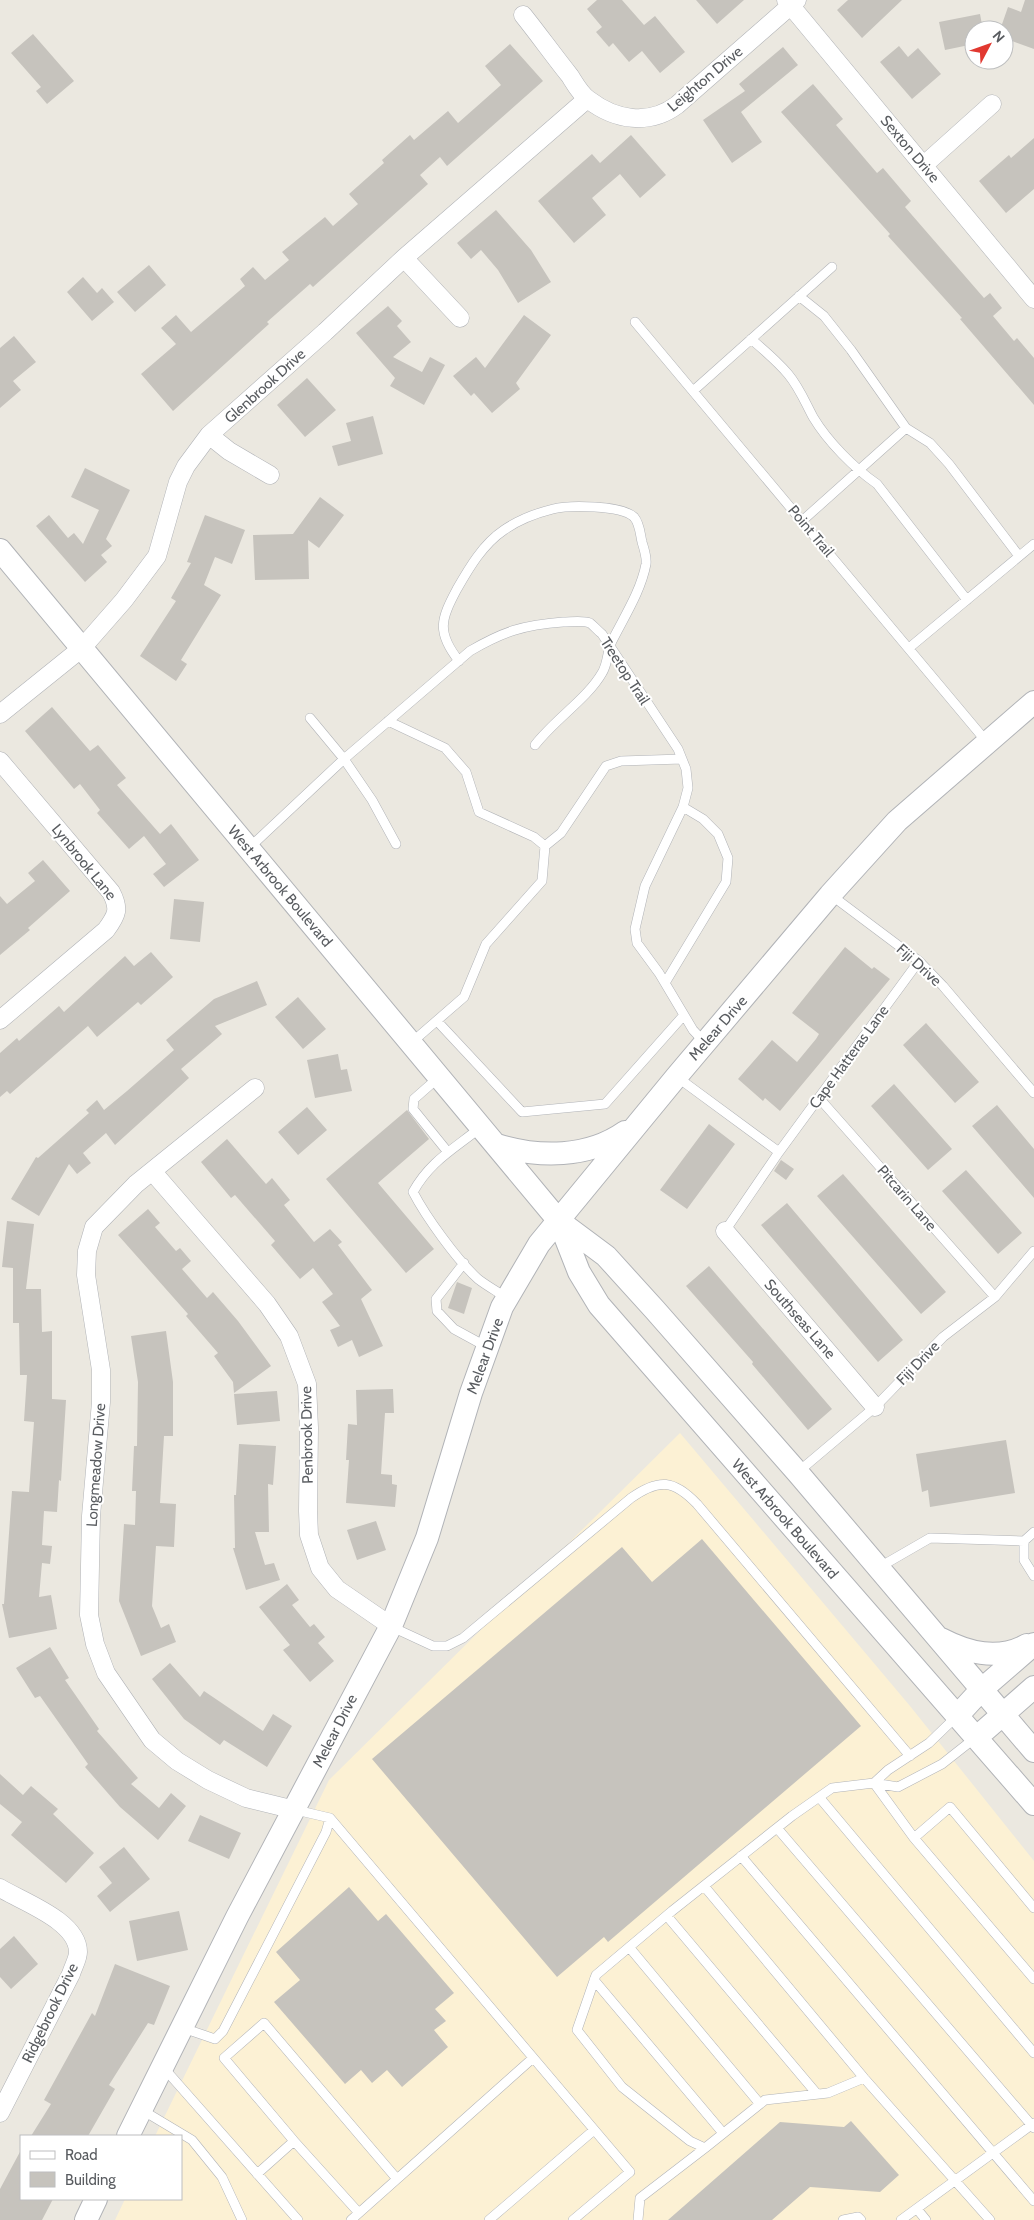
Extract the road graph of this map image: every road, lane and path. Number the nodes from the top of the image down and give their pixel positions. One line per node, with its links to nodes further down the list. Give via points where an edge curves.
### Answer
1 (791, 2): 3 (street, Leighton Drive, via 668,112 637,119 624,117 608,112); 5 (street, Sexton Drive)
2 (523, 15): 3 (street, Leighton Drive)
3 (587, 99): 6 (street, Glenbrook Drive)
4 (992, 104): 5 (street)
5 (924, 165): 9 (street, Sexton Drive)
6 (404, 258): 10 (street); 15 (street, Glenbrook Drive)
7 (832, 267): 8 (lane)
8 (799, 296): 12 (lane); 14 (lane, via 824,316)
9 (1034, 299)
10 (460, 318)
11 (635, 322): 13 (lane, Point Trail)
12 (751, 340): 13 (lane); 16 (lane, via 787,373 814,419)
13 (693, 391): 18 (lane, Point Trail)
14 (906, 428): 16 (lane); 21 (lane, via 930,442 950,464)
15 (209, 436): 17 (street); 24 (street, Glenbrook Drive, via 178,482 157,556)
16 (858, 471): 18 (lane); 22 (lane, via 878,484)
17 (270, 476)
18 (802, 521): 25 (lane, Point Trail)
19 (1034, 544): 21 (lane)
20 (0, 550): 24 (street, West Arbrook Boulevard)
21 (1019, 556): 22 (lane)
22 (967, 600): 25 (lane)
23 (610, 646): 26 (lane, Treetop Trail, via 590,623 540,624 494,637); 26 (lane, via 638,589 646,563 638,522 633,516 616,509 570,507 537,514 504,530 478,555 442,621 448,648); 32 (lane, via 603,672 587,693); 34 (lane, Treetop Trail)
24 (82, 648): 28 (street, Glenbrook Drive); 39 (street, West Arbrook Boulevard)
25 (910, 648): 31 (lane, Point Trail)
26 (459, 661): 30 (lane, Treetop Trail)
27 (1034, 702): 31 (street, Melear Drive)
28 (0, 714)
29 (310, 718): 33 (lane)
30 (388, 721): 33 (lane, Treetop Trail); 38 (lane, via 445,748 466,772 479,812 534,837)
31 (986, 741): 40 (street, Melear Drive, via 896,821)
32 (535, 745)
33 (344, 759): 37 (lane); 39 (lane, Treetop Trail)
34 (682, 759): 36 (lane, Treetop Trail, via 688,788); 38 (lane, via 621,761 606,766 561,833)
35 (0, 761): 44 (street, Lynbrook Lane, via 117,903 115,918 106,930)
36 (683, 807): 42 (lane, Treetop Trail, via 646,886 635,929 637,943); 42 (lane, via 703,819 718,834 728,858 726,882)
37 (396, 844)
38 (545, 846): 45 (lane, via 542,881 486,944 464,997)
39 (249, 848): 46 (street, West Arbrook Boulevard)
40 (830, 895): 41 (lane, Fiji Drive); 47 (street, Melear Drive)
41 (919, 961): 51 (lane, Fiji Drive); 52 (lane, Cape Hatteras Lane)
42 (665, 983): 43 (lane, Treetop Trail)
43 (684, 1015): 45 (lane, via 605,1104 522,1112); 47 (lane, Treetop Trail)
44 (0, 1020)
45 (437, 1021): 46 (lane)
46 (411, 1043): 48 (street, West Arbrook Boulevard)
47 (706, 1043): 49 (street, Melear Drive)
48 (439, 1076): 54 (street, West Arbrook Boulevard); 56 (lane, via 414,1099 413,1109)
49 (677, 1076): 53 (street, Melear Drive); 57 (lane)
50 (255, 1088): 58 (street, Longmeadow Drive)
51 (1034, 1093)
52 (819, 1098): 57 (lane, Cape Hatteras Lane); 63 (lane, Pitcarin Lane)
53 (638, 1122): 55 (street, via 610,1142 578,1151 551,1155 521,1153); 59 (street, Melear Drive)
54 (481, 1127): 55 (street, West Arbrook Boulevard); 56 (lane)
55 (497, 1145): 59 (street, West Arbrook Boulevard)
56 (447, 1151): 62 (lane, via 422,1176 413,1192 421,1208)
57 (779, 1152): 60 (lane, Cape Hatteras Lane)
58 (152, 1171): 72 (street, Penbrook Drive, via 267,1304 289,1336 307,1384 309,1535 320,1568 336,1589); 85 (street, Longmeadow Drive, via 94,1227 87,1251 86,1275 101,1370 90,1516 89,1615 95,1644 106,1673 128,1708 152,1740 177,1761 246,1798)
59 (560, 1221): 64 (street, Melear Drive, via 539,1244); 67 (street, West Arbrook Boulevard, via 606,1256); 78 (street, West Arbrook Boulevard, via 579,1272 599,1305)
60 (724, 1231): 66 (street, Southseas Lane)
61 (1034, 1251): 63 (lane, Fiji Drive)
62 (464, 1263): 64 (lane, via 478,1279); 65 (lane, via 436,1298 437,1311 454,1329)
63 (995, 1297): 66 (lane, Fiji Drive, via 943,1337)
64 (508, 1298): 65 (street, Melear Drive)
65 (488, 1347): 72 (street, Melear Drive, via 427,1538)
66 (876, 1407): 67 (lane, Fiji Drive)
67 (798, 1473): 70 (street, West Arbrook Boulevard)
68 (1034, 1532): 69 (lane)
69 (1024, 1541): 70 (lane, via 930,1538); 71 (lane, via 1024,1560)
70 (878, 1568): 73 (street, West Arbrook Boulevard)
71 (1034, 1576)
72 (391, 1626): 81 (lane, via 433,1646 447,1646 464,1638 643,1489 672,1484 697,1504); 85 (street, Melear Drive)
73 (936, 1636): 74 (street, via 960,1648 984,1654 1012,1651); 76 (street, West Arbrook Boulevard)
74 (1034, 1642): 76 (street)
75 (1034, 1687): 77 (street)
76 (981, 1690): 77 (street, West Arbrook Boulevard); 78 (street)
77 (1002, 1714): 79 (street); 80 (street, West Arbrook Boulevard)
78 (958, 1715): 79 (street, West Arbrook Boulevard); 81 (lane, via 930,1743)
79 (976, 1736): 82 (lane, via 942,1764 898,1787); 84 (street, West Arbrook Boulevard)
80 (1034, 1751)
81 (910, 1756): 82 (lane)
82 (874, 1783): 83 (lane, via 832,1788); 88 (lane)
83 (819, 1798): 87 (lane); 98 (lane)
84 (1034, 1804)
85 (295, 1810): 86 (lane); 97 (street, Melear Drive)
86 (330, 1818): 97 (lane, via 326,1832 223,2032 215,2039); 99 (lane)
87 (777, 1828): 89 (lane); 106 (lane)
88 (914, 1838): 92 (lane, via 950,1807); 95 (lane)
89 (741, 1856): 90 (lane); 112 (lane)
90 (704, 1886): 93 (lane); 101 (lane)
91 (0, 1888): 105 (street, Ridgebrook Drive, via 50,1915 68,1929 76,1941 78,1953 71,1974)
92 (1034, 1908)
93 (666, 1916): 94 (lane); 102 (lane)
94 (629, 1947): 96 (lane); 103 (lane)
95 (1034, 1979)
96 (594, 1980): 108 (lane); 111 (lane, via 577,2030 622,2087 690,2141)
97 (182, 2028): 100 (street, Melear Drive)
98 (1034, 2053)
99 (533, 2058): 107 (lane); 114 (lane)
100 (163, 2067): 104 (street, Melear Drive); 113 (lane)
101 (864, 2078): 102 (lane, via 828,2093); 115 (lane)
102 (817, 2094): 103 (lane, via 765,2100)
103 (760, 2104): 108 (lane)
104 (141, 2110): 109 (street, Melear Drive); 121 (lane, via 192,2140 222,2177)
105 (0, 2113)
106 (1033, 2126): 112 (lane)
107 (594, 2130): 124 (lane); 125 (lane, via 630,2172)
108 (723, 2133): 111 (lane)
109 (128, 2135)
110 (294, 2140): 113 (lane); 114 (lane, via 224,2058 264,2023); 119 (lane)
111 (705, 2148): 126 (lane, via 640,2198)
112 (993, 2153): 115 (lane); 117 (lane)
113 (257, 2174): 122 (lane)
114 (397, 2179): 119 (lane)
115 (956, 2180): 118 (lane); 131 (lane)
116 (96, 2200): 120 (street)
117 (1034, 2201)
118 (917, 2209): 129 (lane); 130 (lane)
119 (359, 2213): 123 (lane)
120 (86, 2220)
121 (242, 2220)
122 (298, 2220)
123 (351, 2220)
124 (489, 2220)
125 (573, 2220)
126 (638, 2220)
127 (843, 2220): 128 (lane, via 858,2217)
128 (861, 2220)
129 (901, 2220)
130 (926, 2220)
131 (990, 2220)

